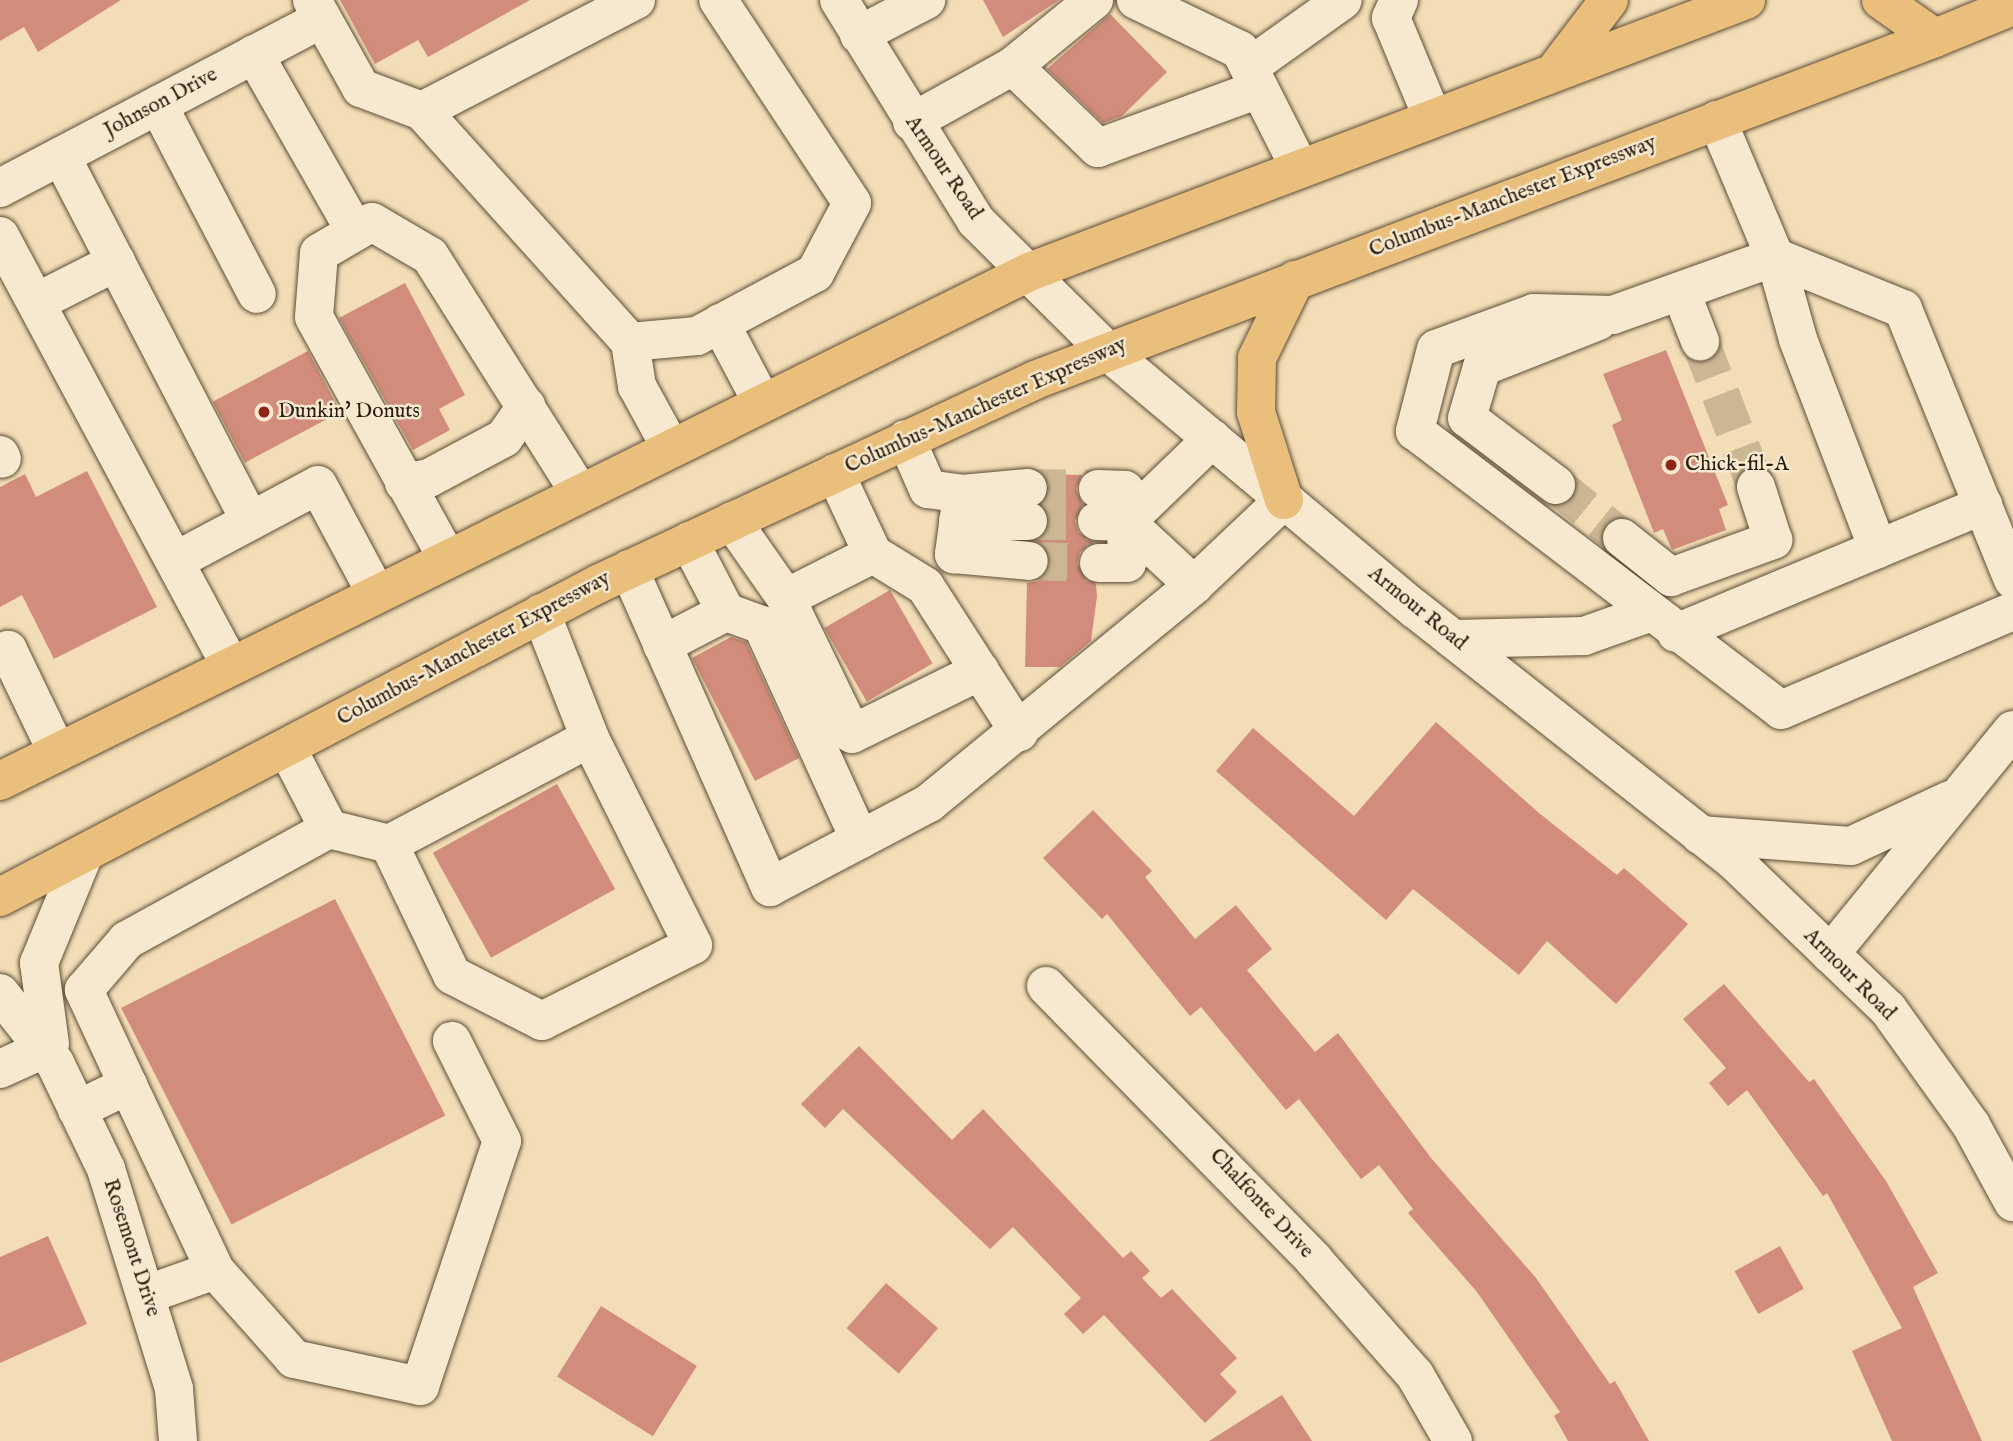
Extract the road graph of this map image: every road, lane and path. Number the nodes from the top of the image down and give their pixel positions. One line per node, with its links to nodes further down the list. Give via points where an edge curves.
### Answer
1 (636, 0): 21 (street)
2 (718, 0): 38 (street, via 852,203 815,273)
3 (839, 0): 14 (street, Armour Road)
4 (926, 0): 14 (street)
5 (1094, 0): 17 (street)
6 (1136, 0): 19 (street, via 1240,50)
7 (1343, 0): 19 (street)
8 (1609, 0): 18 (main road)
9 (1746, 0): 18 (main road)
10 (1881, 0): 15 (main road)
11 (1385, 6): 22 (street)
12 (2013, 6): 15 (main road, Columbus-Manchester Expressway)
13 (317, 9): 16 (street, Johnson Drive); 21 (street, via 360,88)
14 (859, 35): 24 (street, Armour Road)
15 (1935, 38): 23 (main road, Columbus-Manchester Expressway)
16 (254, 54): 20 (street, Johnson Drive); 28 (street)
17 (1013, 66): 19 (street, via 1098,148); 24 (street)
18 (1558, 67): 22 (main road)
19 (1254, 78): 26 (street)
20 (158, 105): 25 (street, Johnson Drive); 35 (street)
21 (422, 111): 40 (street)
22 (1431, 114): 26 (main road)
23 (1717, 120): 30 (street); 33 (main road, Columbus-Manchester Expressway)
24 (912, 122): 32 (street, Armour Road, via 976,221)
25 (61, 156): 27 (street, Johnson Drive); 31 (street)
26 (1298, 165): 32 (main road)
27 (0, 188)
28 (355, 231): 43 (street, via 372,222 430,256); 48 (street, via 319,253 314,317)
29 (0, 236): 36 (street)
30 (1776, 257): 34 (street); 54 (street, via 1903,309); 61 (street, via 1798,339)
31 (116, 262): 36 (street); 57 (street)
32 (1029, 272): 41 (street, Armour Road); 42 (main road)
33 (1295, 280): 41 (main road, Columbus-Manchester Expressway); 52 (main road, via 1256,358 1256,412)
34 (1681, 292): 37 (street); 39 (street)
35 (257, 294)
36 (37, 302): 64 (street)
37 (1613, 315): 49 (street, via 1482,367 1467,418); 75 (street, via 1534,313 1436,349 1415,431)
38 (720, 323): 40 (street, via 697,335); 42 (street)
39 (1700, 341)
40 (629, 342): 46 (street, via 637,386)
41 (1107, 351): 44 (main road, Columbus-Manchester Expressway); 45 (street, Armour Road)
42 (762, 402): 46 (main road)
43 (526, 406): 48 (street, via 504,438 429,478); 51 (street)
44 (906, 439): 47 (main road, Columbus-Manchester Expressway); 55 (street, via 928,489)
45 (1212, 439): 52 (street, Armour Road); 56 (street)
46 (671, 448): 51 (main road)
47 (835, 473): 58 (main road, Columbus-Manchester Expressway); 62 (street)
48 (404, 483): 63 (street)
49 (1556, 485)
50 (1756, 487): 59 (street, via 1773,540 1671,577)
51 (580, 493): 63 (main road)
52 (1284, 500): 69 (street); 76 (street, Armour Road)
53 (1028, 504): 55 (street)
54 (1983, 505): 61 (street); 68 (street)
55 (960, 507): 65 (street, via 954,554)
56 (1107, 510): 66 (street, via 1127,563); 69 (street)
57 (250, 521): 64 (street); 70 (street, via 318,485)
58 (732, 522): 60 (main road, Columbus-Manchester Expressway); 71 (street)
59 (1622, 538)
60 (689, 541): 67 (main road, Columbus-Manchester Expressway); 73 (street)
61 (1878, 549): 75 (street)
62 (873, 554): 71 (street); 80 (street, via 925,586)
63 (447, 558): 70 (main road)
64 (179, 559): 79 (street)
65 (1029, 561)
66 (1099, 563)
67 (629, 569): 74 (main road, Columbus-Manchester Expressway); 77 (street)
68 (2013, 580)
69 (1194, 585): 82 (street)
70 (376, 593): 79 (main road)
71 (786, 598): 80 (street, via 852,734)
72 (2013, 611): 75 (street, via 1781,710)
73 (726, 612): 77 (street); 90 (street, via 762,625)
74 (541, 614): 83 (street, via 569,671); 84 (main road, Columbus-Manchester Expressway)
75 (1662, 623): 76 (street, via 1584,636)
76 (1453, 639): 89 (street, Armour Road)
77 (662, 645): 90 (street, via 770,887)
78 (0, 654): 85 (street, via 8,650)
79 (231, 666): 85 (main road)
80 (980, 671): 82 (street)
81 (2013, 730): 87 (street)
82 (1019, 732): 90 (street, via 929,803)
83 (590, 738): 91 (street); 91 (street, via 693,945 542,1021 452,975)
84 (287, 748): 88 (street); 92 (main road, Columbus-Manchester Expressway)
85 (57, 752): 86 (main road)
86 (0, 780)
87 (1958, 796): 89 (street, via 1852,846); 94 (street)
88 (329, 829): 91 (street); 100 (street, via 127,940 84,990)
89 (1700, 835): 94 (street, Armour Road)
90 (860, 839)
91 (389, 844)
92 (84, 854): 93 (main road, Columbus-Manchester Expressway); 98 (street, Rosemont Drive, via 38,963 38,998)
93 (0, 897)
94 (1830, 954): 102 (street, Armour Road, via 1888,1009 1971,1125)
95 (1046, 985): 106 (street, Chalfonte Drive, via 1313,1259 1415,1375)
96 (0, 993): 98 (street, Rosemont Drive)
97 (452, 1041): 103 (street, via 502,1141 420,1385 294,1359)
98 (49, 1056): 99 (street); 101 (street, Rosemont Drive)
99 (0, 1069)
100 (128, 1085): 101 (street); 103 (street)
101 (77, 1110): 104 (street, Rosemont Drive, via 106,1169)
102 (2013, 1202)
103 (215, 1270): 104 (street)
104 (148, 1294): 105 (street, Rosemont Drive, via 174,1389)
105 (178, 1441)
106 (1453, 1441)

